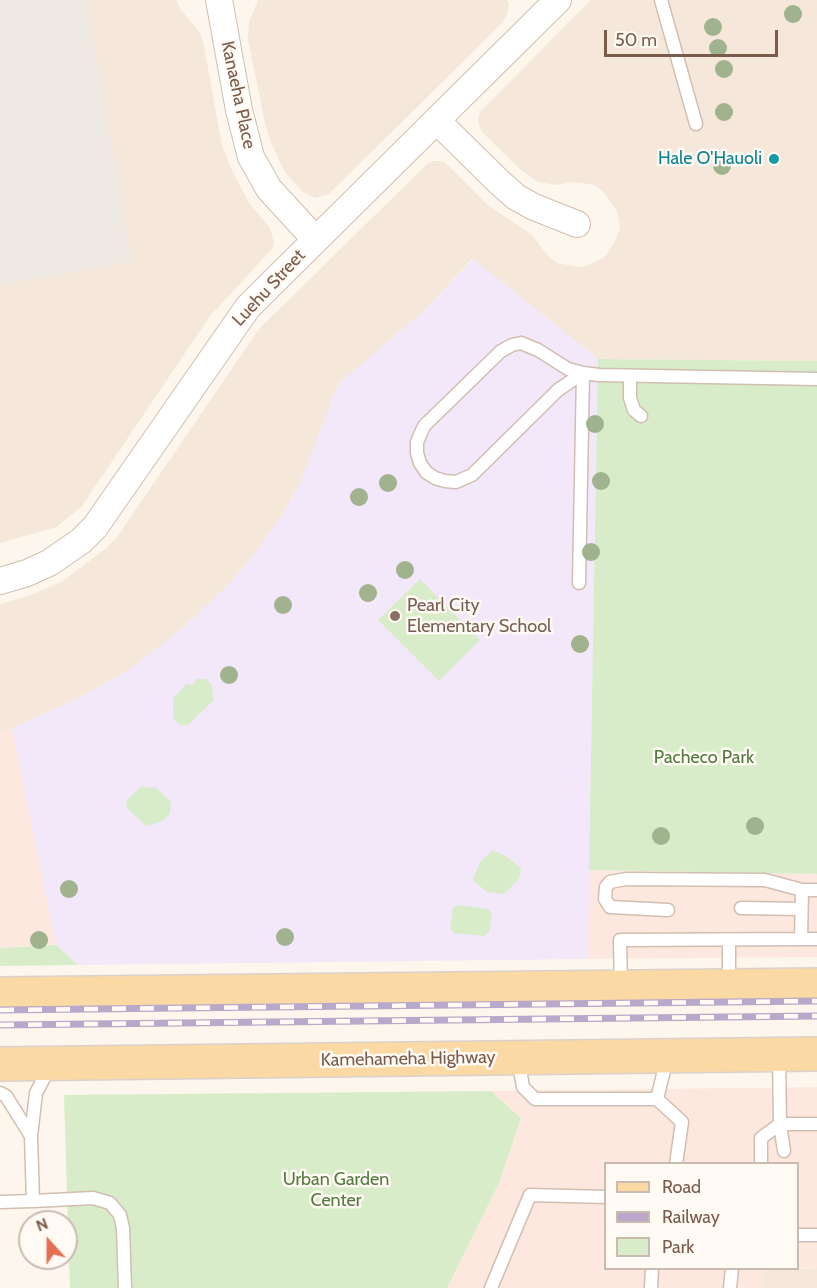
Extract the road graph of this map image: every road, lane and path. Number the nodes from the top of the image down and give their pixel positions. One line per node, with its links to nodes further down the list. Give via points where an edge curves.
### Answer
1 (219, 0): 7 (street, Kanaeha Place, via 251,157 269,189)
2 (661, 0): 5 (lane)
3 (550, 3): 4 (street, Luehu Street)
4 (437, 121): 6 (street, via 516,197); 7 (street, Luehu Street)
5 (696, 124)
6 (577, 224)
7 (315, 239): 12 (street, Luehu Street, via 237,321 95,527 81,542 49,562)
8 (583, 373): 8 (lane, via 520,343 501,351 424,426 417,442 420,463 435,478 456,482 466,478 558,390); 9 (lane); 13 (lane)
9 (630, 376): 10 (lane); 11 (lane, via 630,398)
10 (817, 379)
11 (641, 416)
12 (0, 582)
13 (579, 583)
14 (802, 890): 15 (lane); 17 (lane, via 765,880 626,879 606,886 605,899 610,907); 18 (lane)
15 (817, 890)
16 (741, 908): 18 (lane)
17 (668, 909)
18 (801, 909): 19 (lane)
19 (801, 939): 20 (lane); 21 (lane)
20 (817, 939)
21 (729, 940): 23 (lane); 24 (lane, via 620,940)
22 (817, 985): 23 (main road)
23 (729, 986): 24 (main road)
24 (621, 987): 25 (main road)
25 (0, 994)
26 (817, 1054): 27 (main road, Kamehameha Highway)
27 (779, 1055): 28 (main road, Kamehameha Highway); 34 (lane)
28 (668, 1056): 29 (main road, Kamehameha Highway); 33 (lane)
29 (518, 1057): 30 (main road, Kamehameha Highway); 33 (lane, via 523,1087 535,1100)
30 (69, 1063): 31 (main road, Kamehameha Highway); 36 (lane, via 45,1076 40,1084)
31 (0, 1064)
32 (0, 1093): 36 (lane, via 6,1096)
33 (657, 1099): 38 (lane, via 682,1122)
34 (780, 1124): 35 (lane); 37 (lane); 39 (lane, via 761,1138)
35 (817, 1124)
36 (31, 1136): 41 (lane)
37 (784, 1151)
38 (676, 1162)
39 (761, 1162)
40 (604, 1197): 48 (lane, via 530,1195)
41 (33, 1201): 42 (lane); 47 (lane, via 93,1198 110,1203 120,1215 123,1228)
42 (0, 1202)
43 (799, 1234): 44 (lane)
44 (817, 1235)
45 (652, 1270): 49 (lane)
46 (732, 1270): 50 (lane)
47 (126, 1288)
48 (491, 1288)
49 (651, 1288)
50 (730, 1288)

